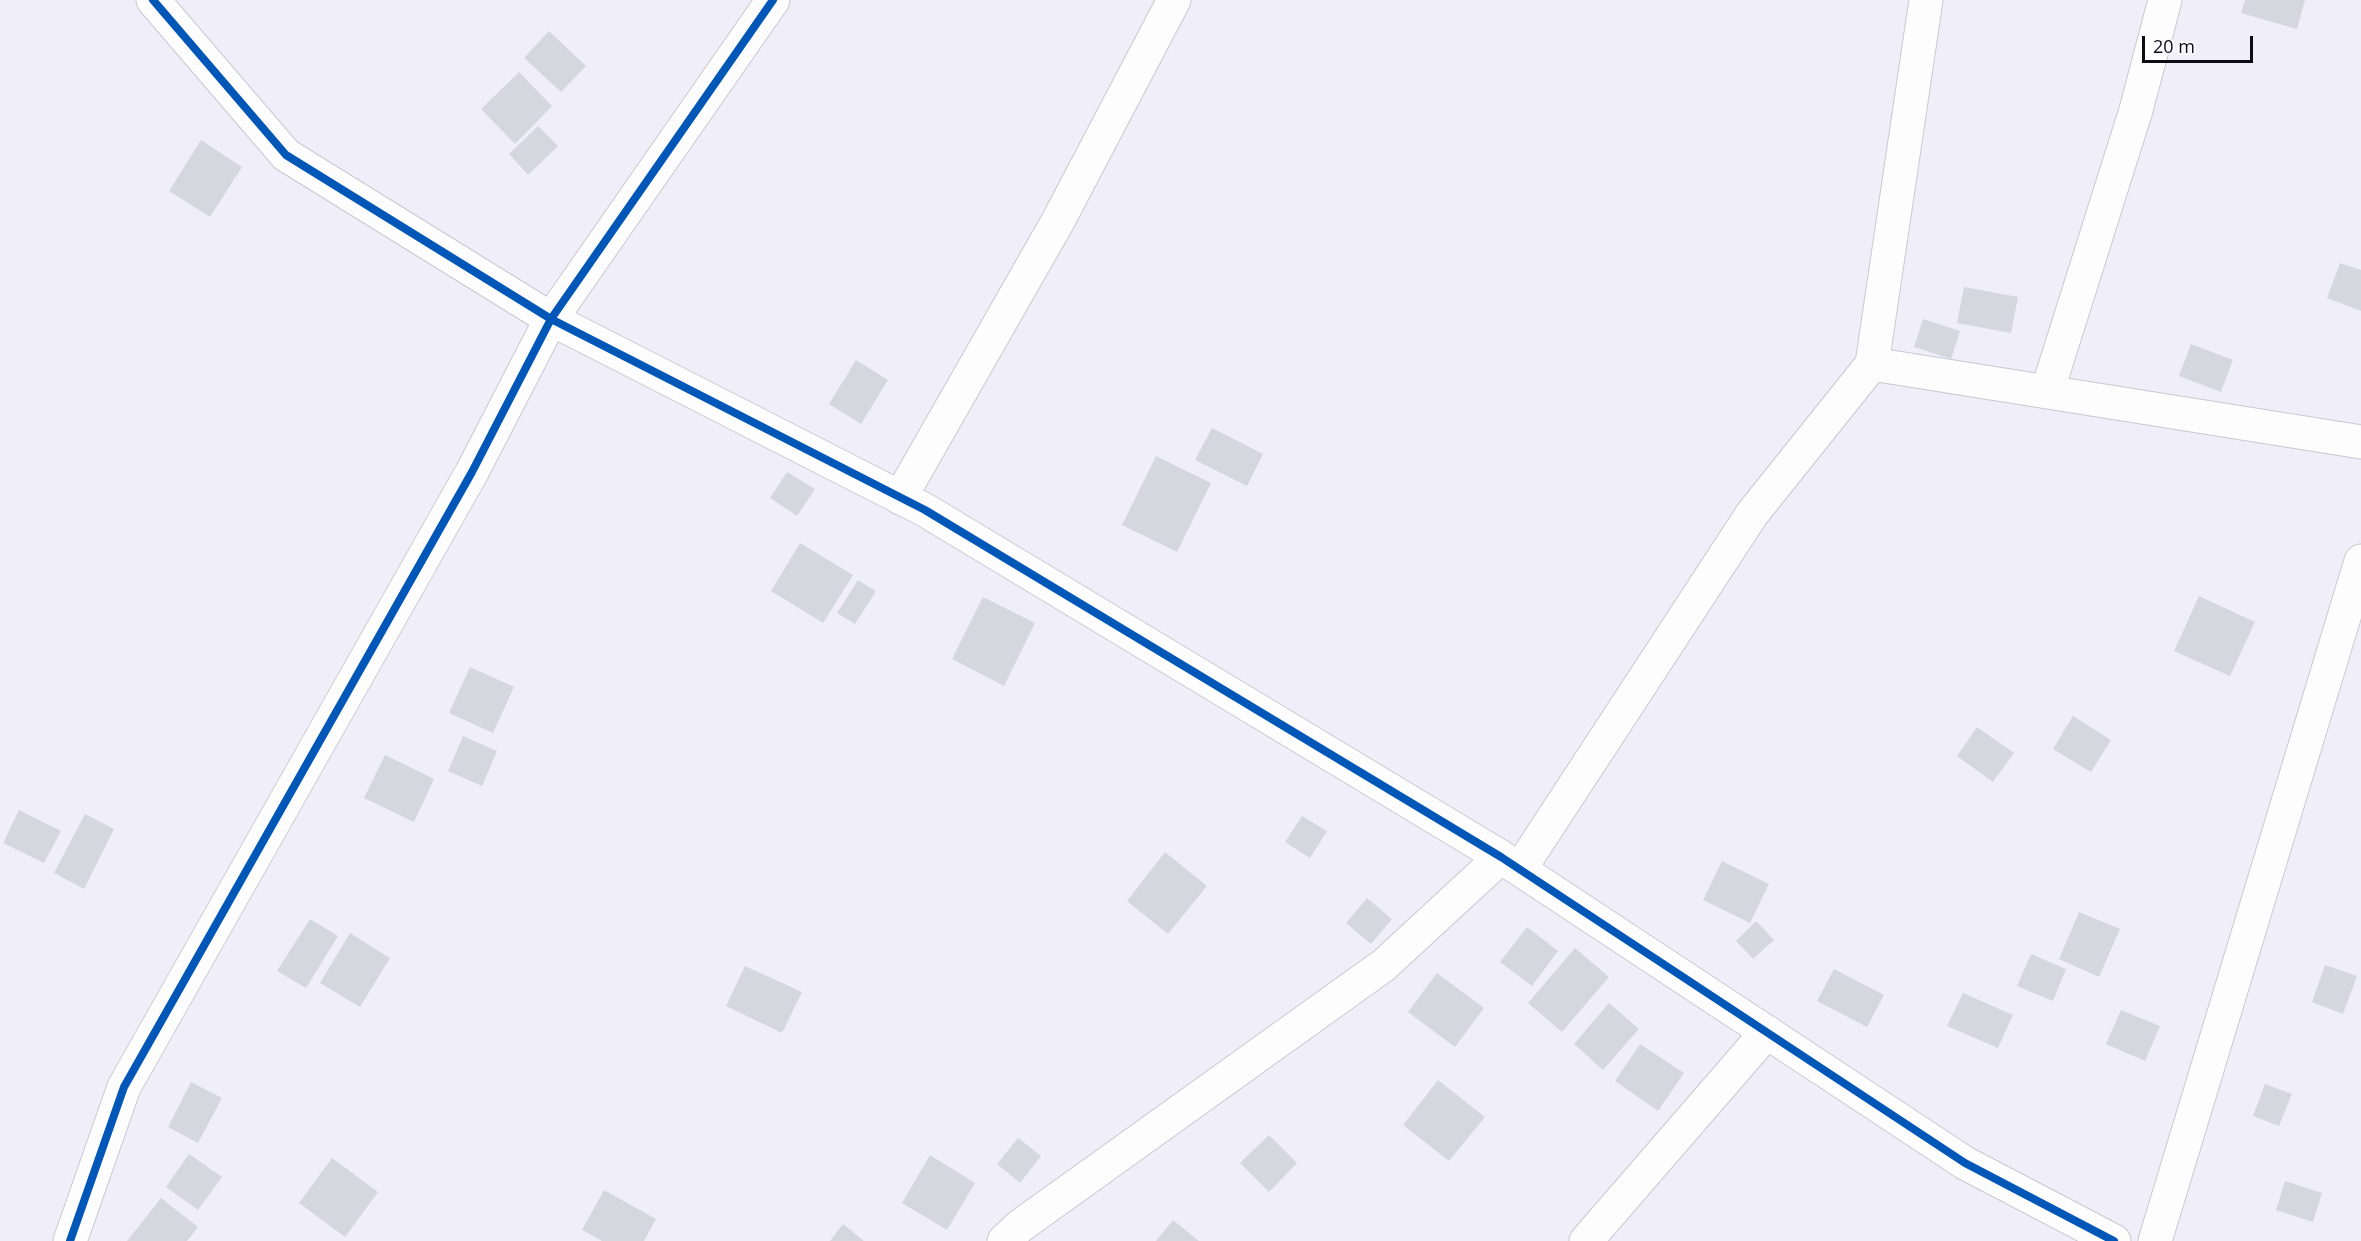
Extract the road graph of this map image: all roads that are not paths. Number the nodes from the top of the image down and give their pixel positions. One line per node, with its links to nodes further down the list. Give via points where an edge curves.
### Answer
1 (153, 0): 6 (street, via 286,155)
2 (773, 0): 6 (street)
3 (1174, 0): 10 (street, via 1058,221)
4 (1926, 0): 7 (street)
5 (2165, 0): 8 (street, via 2136,110)
6 (551, 320): 10 (street); 15 (street, via 472,472 124,1087)
7 (1872, 364): 8 (street); 13 (street, via 1752,514)
8 (2047, 392): 9 (street)
9 (2361, 442)
10 (900, 498): 13 (street)
11 (2361, 561): 12 (street)
12 (2355, 603): 19 (street)
13 (1510, 863): 14 (street); 16 (street, via 1384,965)
14 (1767, 1032): 17 (street); 18 (street, via 1965,1163)
15 (70, 1241)
16 (1004, 1241)
17 (1586, 1241)
18 (2114, 1241)
19 (2155, 1241)

